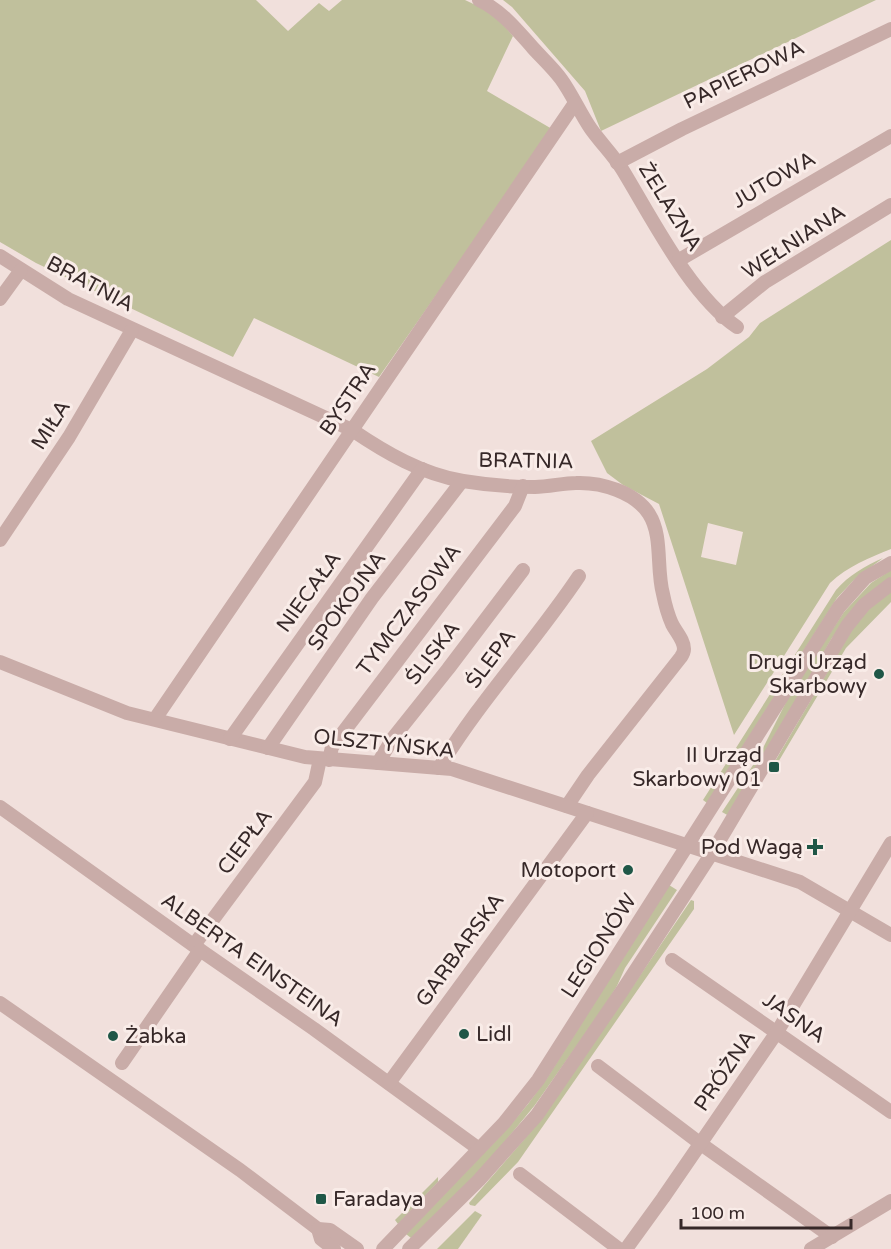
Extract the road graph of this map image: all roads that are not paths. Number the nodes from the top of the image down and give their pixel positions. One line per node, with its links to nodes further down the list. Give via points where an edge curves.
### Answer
1 (479, 0): 3 (street, ŻELAZNA, via 507,19 561,79)
2 (891, 29): 5 (street, PAPIEROWA)
3 (575, 103): 5 (street, ŻELAZNA); 14 (street, BYSTRA)
4 (891, 136): 8 (street, JUTOWA)
5 (618, 163): 8 (street, ŻELAZNA)
6 (891, 205): 11 (street, WEŁNIANA, via 765,282)
7 (0, 256): 9 (street, BRATNIA)
8 (679, 260): 11 (street, ŻELAZNA)
9 (21, 270): 10 (street); 13 (street, BRATNIA, via 68,299)
10 (0, 299)
11 (722, 317): 12 (street, ŻELAZNA)
12 (737, 327)
13 (132, 330): 14 (street, BRATNIA); 18 (street, MIŁA, via 69,437)
14 (352, 430): 15 (street, BRATNIA); 24 (street, BYSTRA)
15 (422, 469): 16 (street, BRATNIA); 25 (street, NIECAŁA)
16 (462, 481): 17 (street, BRATNIA); 26 (street, SPOKOJNA, via 372,598)
17 (523, 486): 27 (street, TYMCZASOWA, via 515,506); 30 (street, BRATNIA, via 602,486 639,503 653,521 662,592 683,643 684,651)
18 (0, 540)
19 (891, 563): 34 (street, LEGIONÓW, via 865,578 839,606)
20 (523, 570): 28 (street, ŚLISKA, via 393,738)
21 (579, 576): 29 (street, ŚLEPA)
22 (891, 584): 35 (street, LEGIONÓW, via 864,605 847,626)
23 (0, 662): 24 (street, OLSZTYŃSKA, via 127,713)
24 (155, 719): 25 (street, OLSZTYŃSKA)
25 (230, 739): 26 (street, OLSZTYŃSKA)
26 (268, 748): 27 (street, OLSZTYŃSKA)
27 (324, 759): 28 (street, OLSZTYŃSKA); 38 (street, CIEPŁA, via 315,782)
28 (378, 763): 29 (street, OLSZTYŃSKA)
29 (439, 768): 30 (street, OLSZTYŃSKA)
30 (567, 806): 32 (street, OLSZTYŃSKA)
31 (0, 807): 38 (street, ALBERTA EINSTEINA)
32 (587, 813): 34 (street, OLSZTYŃSKA); 44 (street, GARBARSKA)
33 (891, 843): 36 (street, PRÓŻNA)
34 (688, 845): 35 (street, OLSZTYŃSKA); 47 (street, LEGIONÓW, via 538,1080)
35 (712, 853): 36 (street, OLSZTYŃSKA, via 800,882); 55 (street, LEGIONÓW, via 537,1115)
36 (850, 910): 37 (street, OLSZTYŃSKA); 41 (street, PRÓŻNA)
37 (891, 935)
38 (197, 948): 42 (street, CIEPŁA); 44 (street, ALBERTA EINSTEINA)
39 (672, 960): 41 (street, JASNA)
40 (0, 1003): 50 (street)
41 (777, 1032): 45 (street, JASNA); 46 (street, PRÓŻNA)
42 (122, 1063)
43 (598, 1066): 46 (street)
44 (389, 1083): 47 (street, ALBERTA EINSTEINA)
45 (891, 1112)
46 (701, 1144): 51 (street); 57 (street, PRÓŻNA)
47 (479, 1149): 54 (street, LEGIONÓW)
48 (519, 1174): 56 (street)
49 (891, 1202): 51 (street)
50 (318, 1228): 52 (street, via 321,1239); 53 (street, via 330,1230)
51 (832, 1237): 58 (street)
52 (334, 1249)
53 (357, 1249)
54 (383, 1249)
55 (409, 1249)
56 (619, 1249)
57 (626, 1249)
58 (811, 1249)

